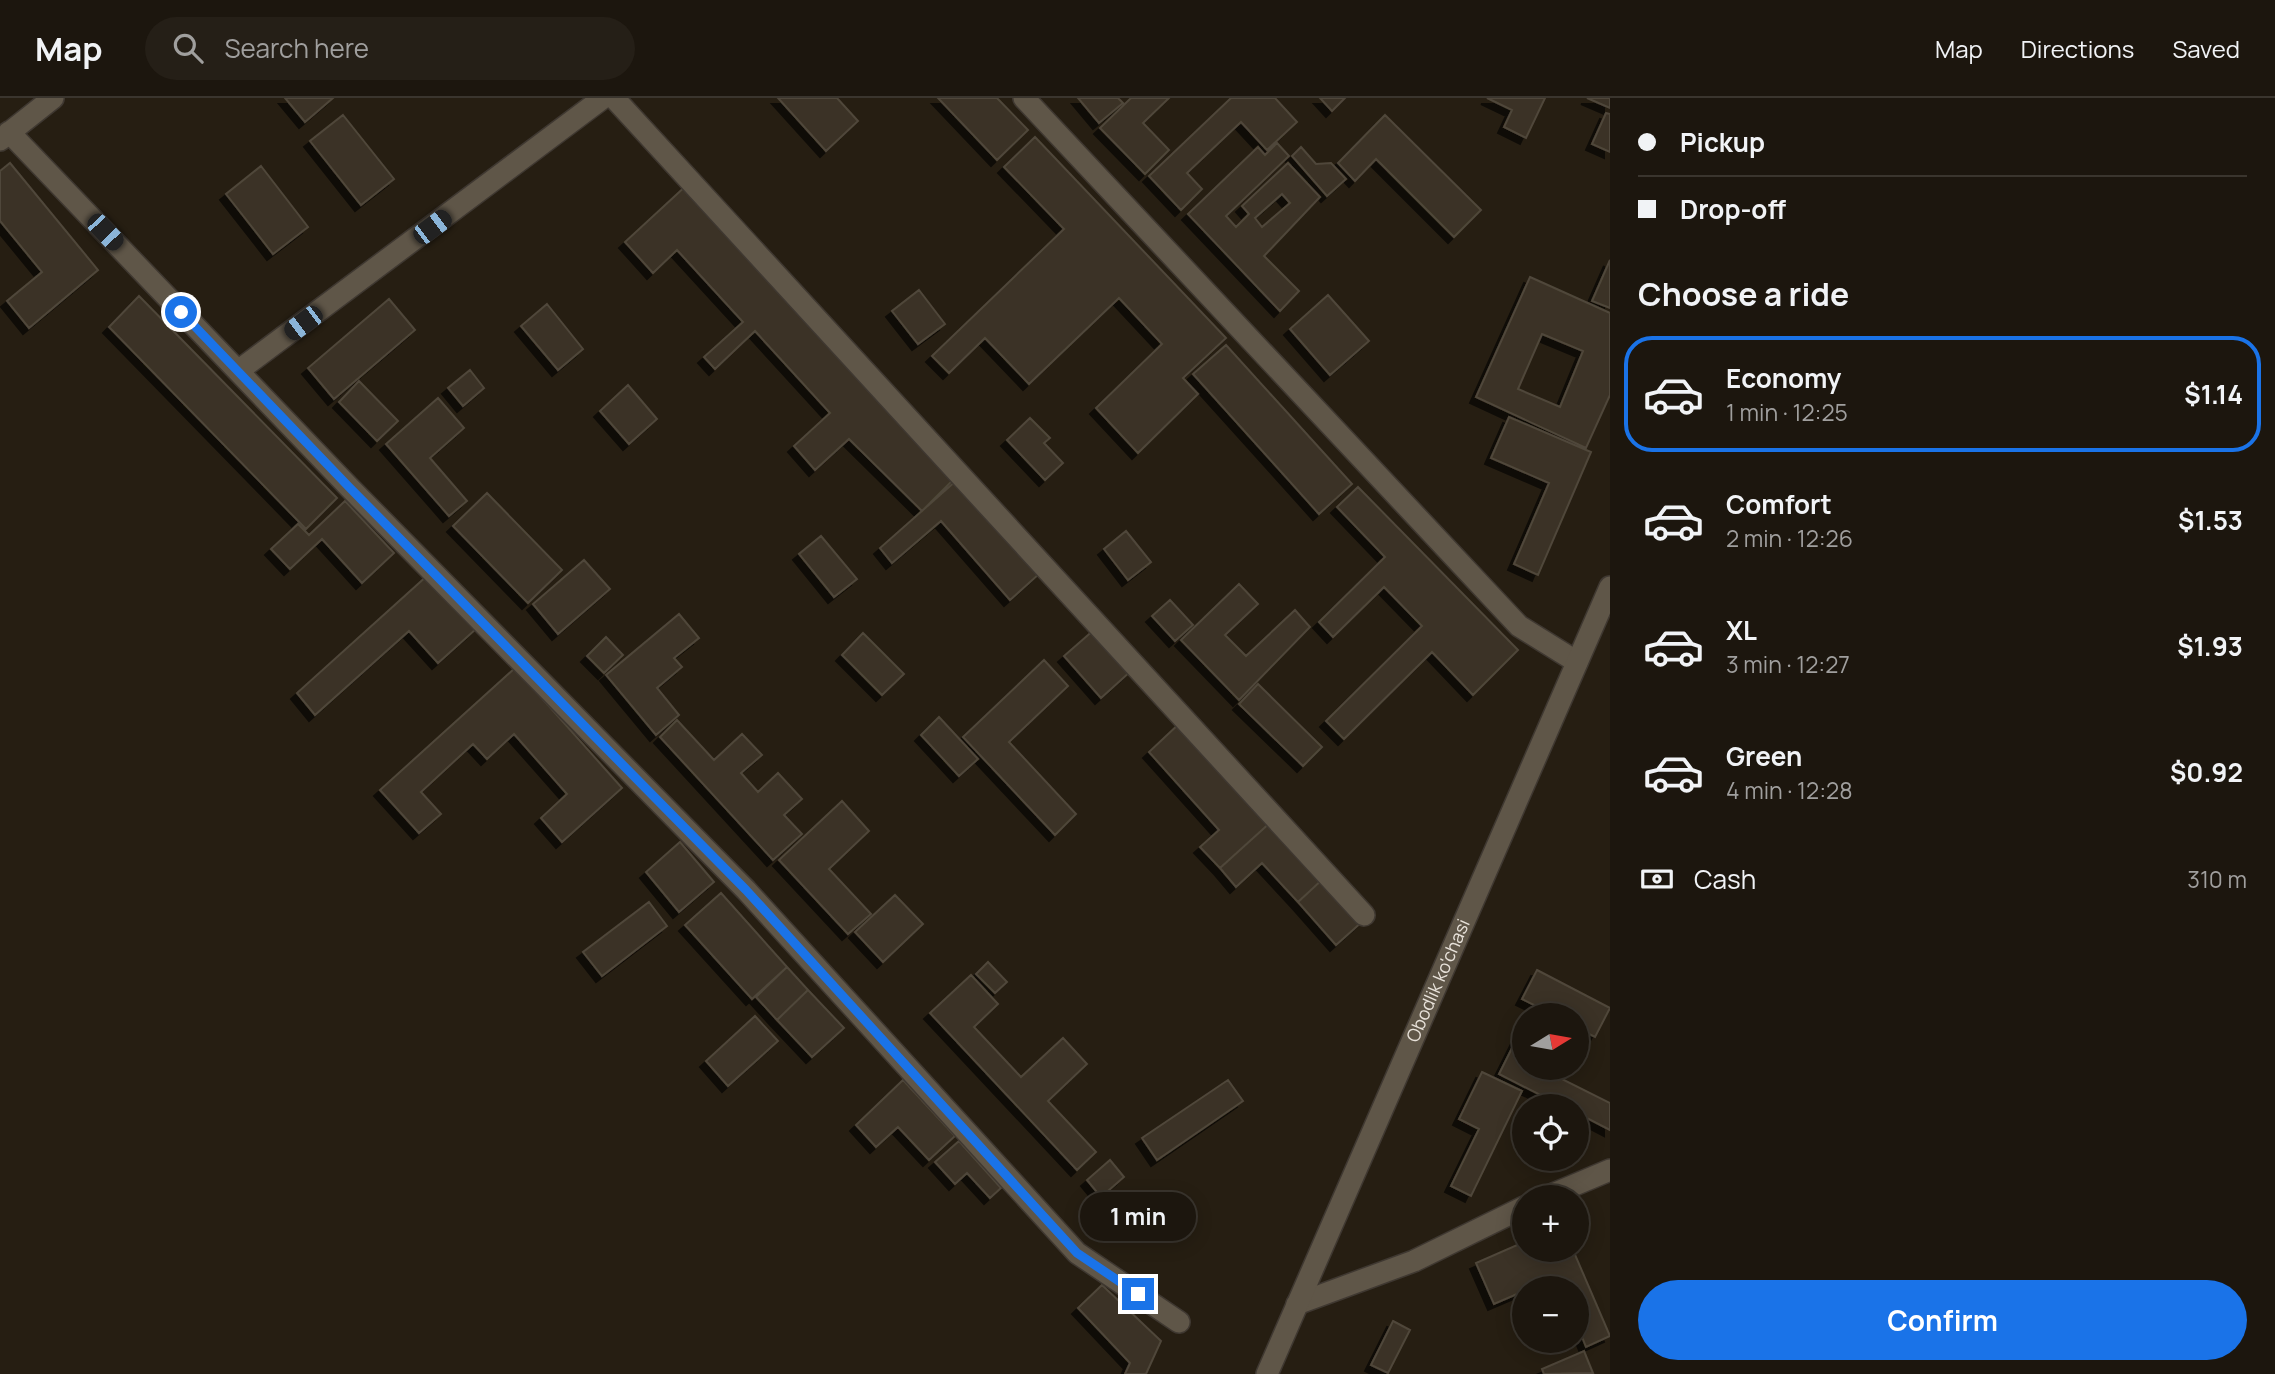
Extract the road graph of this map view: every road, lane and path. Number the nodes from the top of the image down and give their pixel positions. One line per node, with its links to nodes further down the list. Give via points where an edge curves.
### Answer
1 (53, 98): 5 (street)
2 (603, 98): 6 (street)
3 (614, 98): 9 (street)
4 (1024, 98): 8 (street, via 1519,626)
5 (5, 136): 6 (street)
6 (239, 372): 14 (street, via 746,890 1077,1253)
7 (1610, 587): 8 (street, Obodlik ko'chasi)
8 (1577, 662): 13 (street, Obodlik ko'chasi)
9 (1364, 915)
10 (1610, 1170): 11 (street)
11 (1574, 1185)
12 (1512, 1214): 13 (street, via 1414,1261)
13 (1297, 1304): 15 (street, Obodlik ko'chasi)
14 (1179, 1322)
15 (1267, 1374)

